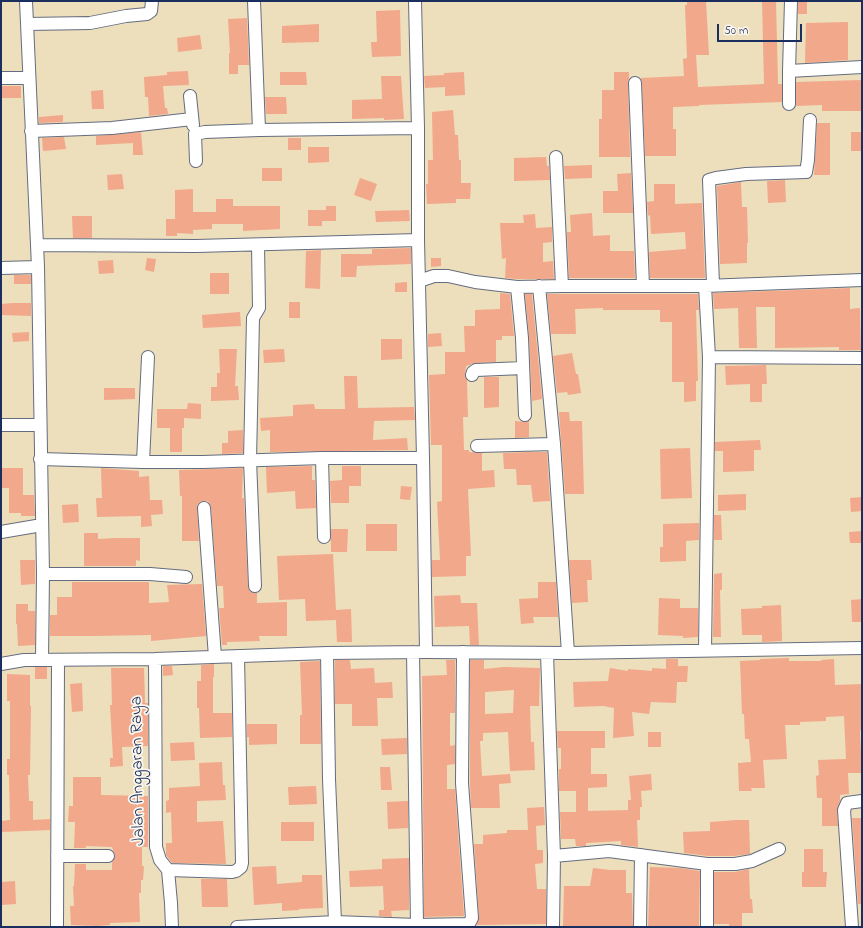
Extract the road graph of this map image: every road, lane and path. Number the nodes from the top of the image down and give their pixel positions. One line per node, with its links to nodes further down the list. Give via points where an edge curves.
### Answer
1 (26, 1): 6 (street)
2 (152, 1): 6 (street, via 151,11 147,14 90,23)
3 (254, 1): 17 (street)
4 (415, 1): 16 (street)
5 (791, 1): 8 (street)
6 (27, 24): 10 (street)
7 (862, 67): 8 (street)
8 (789, 71): 13 (street)
9 (1, 78): 10 (street)
10 (29, 78): 18 (street)
11 (635, 83): 32 (street)
12 (190, 96): 14 (street)
13 (789, 104)
14 (192, 119): 18 (street, via 112,128); 19 (street)
15 (810, 120): 29 (street, via 806,172 746,174 709,180)
16 (418, 128): 17 (street); 22 (street)
17 (260, 130): 19 (street)
18 (31, 131): 23 (street)
19 (195, 134): 21 (street)
20 (556, 157): 31 (street)
21 (196, 161)
22 (418, 240): 24 (street); 28 (street)
23 (37, 245): 24 (street); 25 (street)
24 (258, 245): 47 (street, via 259,308 253,318)
25 (38, 267): 26 (street); 41 (street)
26 (1, 268)
27 (862, 280): 29 (street)
28 (419, 281): 33 (street, via 434,276 448,276); 45 (street)
29 (709, 285): 32 (street); 35 (street)
30 (539, 286): 31 (street); 33 (street); 42 (street)
31 (562, 286): 32 (street)
32 (643, 286)
33 (517, 288): 37 (street)
34 (148, 357): 48 (street)
35 (709, 357): 36 (street); 57 (street)
36 (862, 358)
37 (523, 368): 38 (street, via 476,370); 39 (street)
38 (472, 375)
39 (525, 415)
40 (1, 425): 41 (street)
41 (40, 425): 46 (street)
42 (554, 444): 43 (street); 63 (street)
43 (477, 446)
44 (322, 458): 45 (street); 47 (street); 52 (street)
45 (423, 458): 59 (street)
46 (40, 459): 48 (street); 50 (street)
47 (250, 460): 48 (street); 55 (street)
48 (143, 462)
49 (204, 508): 65 (street)
50 (42, 525): 51 (street); 53 (street)
51 (1, 532)
52 (324, 537)
53 (43, 574): 54 (street, via 150,574); 67 (street)
54 (186, 578)
55 (255, 586)
56 (862, 648): 57 (street)
57 (705, 650): 63 (street)
58 (413, 652): 59 (street); 61 (street); 79 (street)
59 (426, 652): 60 (street)
60 (463, 652): 62 (street); 79 (street, via 462,783 472,920 468,924)
61 (327, 653): 64 (street); 78 (street)
62 (547, 653): 63 (street); 75 (street)
63 (568, 653)
64 (238, 656): 65 (street); 77 (street, via 241,867 232,872)
65 (215, 657): 66 (street)
66 (155, 659): 68 (street); 77 (street, Jalan Anggaran Raya, via 156,847 160,860)
67 (42, 660): 68 (street); 69 (street)
68 (58, 660): 73 (street)
69 (1, 664)
70 (862, 801): 86 (street, via 847,803 844,810)
71 (779, 849): 76 (street, via 752,861)
72 (641, 855): 75 (street, via 609,851); 76 (street); 84 (street)
73 (57, 856): 74 (street); 80 (street)
74 (108, 856)
75 (554, 856): 83 (street)
76 (707, 864): 85 (street)
77 (168, 870): 81 (street, Jalan Anggaran Raya)
78 (335, 922): 79 (street); 82 (street)
79 (417, 925)
80 (57, 927)
81 (172, 927)
82 (237, 927)
83 (554, 927)
84 (640, 927)
85 (708, 927)
86 (852, 927)

